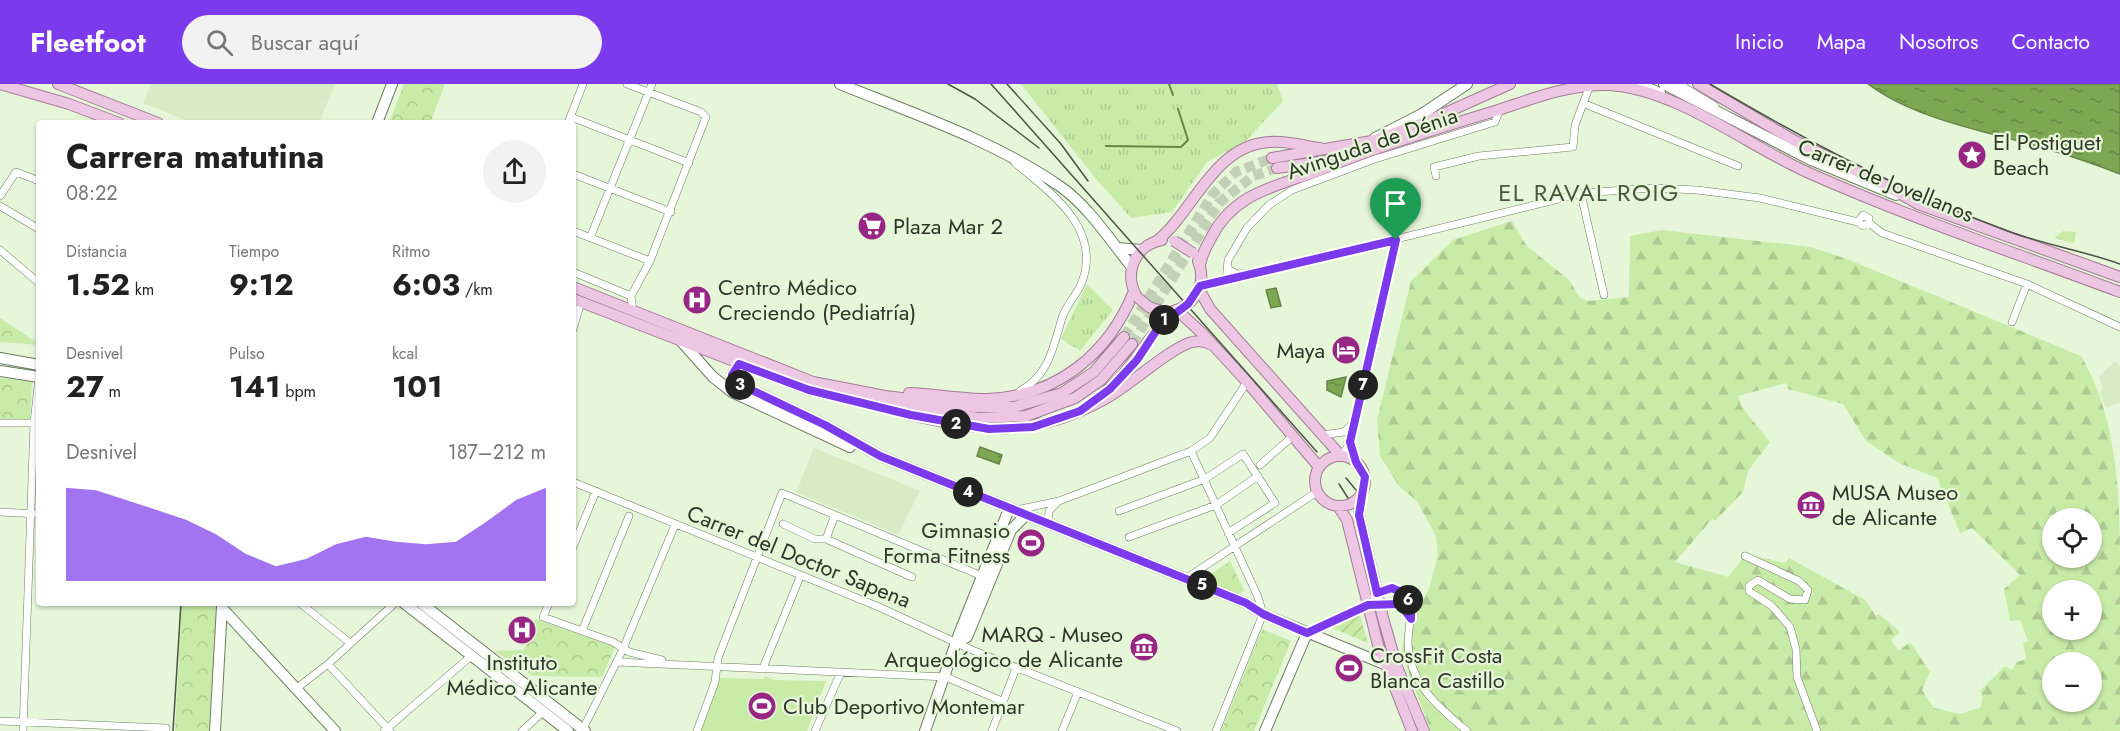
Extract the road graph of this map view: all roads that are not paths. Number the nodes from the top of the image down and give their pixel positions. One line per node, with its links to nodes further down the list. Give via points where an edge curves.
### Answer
1 (0, 84): 18 (main road)
2 (58, 84): 14 (main road)
3 (583, 84): 26 (street)
4 (627, 84): 17 (street)
5 (652, 84): 17 (street)
6 (840, 84): 33 (street)
7 (1467, 84): 30 (street, Avinguda de Dénia)
8 (1510, 84): 30 (main road, Avinguda de Dénia)
9 (1638, 84): 19 (street, Carrer de Jovellanos)
10 (1664, 84): 28 (street, Carrer de Jovellanos)
11 (1679, 84): 28 (street, Carrer de Jovellanos)
12 (1698, 84): 42 (main road, Carrer de Jovellanos, via 1795,141)
13 (1590, 85): 19 (main road, Carrer de Jovellanos, via 1627,87); 21 (street); 22 (main road, Avinguda de Dénia)
14 (71, 86): 20 (street); 24 (main road)
15 (389, 87): 25 (street)
16 (0, 91): 18 (main road)
17 (649, 92): 29 (street); 34 (street, via 706,117)
18 (44, 97): 20 (main road)
19 (1674, 102): 65 (main road, Carrer de Jovellanos, via 1807,172)
20 (69, 104): 23 (main road)
21 (1585, 104): 35 (street); 37 (street, via 1575,125 1573,147 1479,156 1434,166)
22 (1500, 109): 32 (main road, Avinguda de Dénia); 56 (street, Avinguda de Dénia, via 1495,122 1375,159 1292,190 1269,205 1247,228 1228,260)
23 (111, 120)
24 (151, 120)
25 (378, 120)
26 (569, 120)
27 (576, 122): 29 (street)
28 (1737, 122): 42 (street, Carrer de Jovellanos, via 1811,160)
29 (629, 139): 34 (street); 39 (street)
30 (1372, 141): 31 (main road, Avinguda de Dénia)
31 (1333, 149): 32 (main road, Avinguda de Dénia, via 1275,163); 49 (main road, Avinguda de Dénia, via 1281,141 1266,142 1235,154 1207,180 1179,221)
32 (1357, 155): 55 (main road, Avinguda de Dénia, via 1239,202 1214,233)
33 (1007, 156): 50 (street, via 1062,188); 83 (street, via 1074,217 1086,251 1082,283 1063,315 1050,361 1029,386)
34 (689, 163): 44 (street)
35 (1738, 166)
36 (576, 175): 39 (street)
37 (1436, 176)
38 (36, 180): 41 (street, via 16,172)
39 (610, 188): 44 (street); 47 (street)
40 (1581, 194): 48 (street); 62 (street, via 1653,188 1760,198 1863,226 1869,223 1882,233); 67 (street)
41 (0, 196)
42 (1918, 204): 59 (main road, Carrer de Jovellanos)
43 (0, 206): 45 (street)
44 (671, 212): 53 (street)
45 (36, 227)
46 (576, 232): 47 (street)
47 (590, 238): 53 (street)
48 (1396, 240): 58 (street); 88 (street)
49 (1157, 241): 52 (main road); 55 (main road, bridge, via 1174,241 1193,253)
50 (1117, 248): 52 (street); 54 (street)
51 (0, 250): 60 (street)
52 (1142, 250): 54 (main road)
53 (650, 261): 68 (street)
54 (1131, 266): 66 (main road)
55 (1200, 266): 64 (main road)
56 (1228, 269): 58 (street, via 1237,274); 61 (street, Avinguda de Dénia)
57 (576, 273): 68 (street)
58 (1258, 273): 61 (street)
59 (2120, 277)
60 (36, 280)
61 (1226, 281): 64 (street)
62 (2027, 284): 72 (street); 73 (street)
63 (576, 288): 70 (main road)
64 (1200, 288): 71 (main road); 91 (main road, via 1210,309)
65 (2120, 292)
66 (1135, 294): 71 (main road, bridge, via 1149,308); 83 (main road, via 1108,337 1081,366 1043,388)
67 (1604, 295)
68 (631, 296): 70 (street)
69 (577, 300): 74 (main road)
70 (633, 310): 82 (main road, via 813,382)
71 (1178, 310): 75 (main road); 87 (main road, via 1160,325 1123,376)
72 (2012, 322)
73 (2120, 327)
74 (680, 340): 78 (main road); 86 (street, via 713,377)
75 (1214, 346): 81 (main road); 87 (main road, via 1204,341 1182,345 1131,383)
76 (0, 358): 77 (street)
77 (36, 364)
78 (739, 364): 84 (main road, via 809,390); 93 (street, via 732,375 739,384)
79 (0, 371): 80 (street)
80 (36, 377)
81 (1247, 382): 92 (main road); 95 (street, via 1210,438)
82 (846, 389): 83 (main road); 84 (main road, via 975,407 1029,405 1076,386 1128,341 1101,380 1075,399 1026,416 978,418)
83 (1004, 398)
84 (861, 401): 87 (main road, via 937,421 1007,429 1049,423)
85 (36, 405): 90 (street)
86 (763, 408): 93 (street, via 770,406); 96 (street, via 864,453)
87 (1080, 411)
88 (1355, 421): 91 (street, via 1344,432); 94 (street)
89 (0, 423): 90 (street)
90 (34, 423): 113 (street)
91 (1322, 435): 97 (main road)
92 (1293, 436): 99 (street); 100 (main road)
93 (845, 437): 96 (street)
94 (1350, 442): 97 (street); 98 (street)
95 (1191, 451): 102 (street); 107 (street)
96 (880, 456): 110 (street)
97 (1341, 456): 98 (main road); 100 (main road)
98 (1356, 462): 106 (main road, via 1365,477)
99 (1260, 465)
100 (1318, 467): 105 (main road)
101 (1258, 476): 102 (street, via 1243,454); 108 (street); 121 (street, via 1275,503)
102 (1205, 479): 108 (street); 111 (street)
103 (576, 483): 104 (street, Carrer del Doctor Sapena)
104 (596, 491): 119 (street, Carrer del Doctor Sapena); 124 (street)
105 (1317, 492): 109 (main road, via 1328,503); 125 (street)
106 (1361, 495): 109 (main road, via 1352,504); 132 (main road, via 1359,515)
107 (1059, 501): 110 (street, via 1030,509); 117 (street, via 1049,511)
108 (1216, 505): 121 (street); 122 (street)
109 (1338, 506): 133 (main road, via 1347,520)
110 (1009, 509): 114 (street); 120 (street); 128 (street)
111 (1119, 511)
112 (0, 512): 113 (street)
113 (35, 514): 164 (street)
114 (1027, 514): 117 (street); 120 (street)
115 (835, 515): 123 (street); 127 (street, via 782,493); 128 (street)
116 (629, 516): 143 (street)
117 (1048, 523): 131 (street)
118 (783, 524): 123 (street, via 815,539)
119 (675, 525): 127 (street, Carrer del Doctor Sapena); 147 (street)
120 (1011, 530): 145 (street, via 967,638)
121 (1228, 533): 125 (street)
122 (1129, 537)
123 (826, 539): 130 (street)
124 (576, 540)
125 (1234, 548): 131 (street); 141 (street)
126 (1744, 556): 185 (street, via 1799,581 1809,590 1805,600 1795,601 1758,580 1749,586 1749,591 1772,606 1790,627 1797,677)
127 (755, 557): 129 (street, Carrer del Doctor Sapena); 154 (street)
128 (982, 576): 145 (street)
129 (800, 577): 145 (street, Carrer del Doctor Sapena); 155 (street)
130 (912, 577)
131 (1185, 579): 141 (street, via 1246,603)
132 (1377, 593): 133 (street); 140 (main road); 142 (street, via 1392,588 1403,593)
133 (1368, 605): 140 (street); 144 (street); 153 (main road)
134 (222, 606): 159 (street); 170 (street)
135 (304, 606): 146 (street)
136 (392, 606): 146 (street)
137 (408, 606): 149 (street)
138 (425, 606): 168 (street)
139 (548, 606): 143 (street, via 543,617)
140 (1380, 606): 142 (street, via 1400,604); 148 (main road)
141 (1263, 614): 144 (street); 180 (street)
142 (1411, 619): 184 (street, via 1410,654 1424,690)
143 (582, 631): 147 (street)
144 (1307, 633): 153 (street); 181 (street)
145 (957, 643): 156 (street, Carrer del Doctor Sapena); 158 (street)
146 (350, 644): 152 (street)
147 (623, 649): 150 (street); 151 (street)
148 (1392, 649): 153 (street); 183 (main road)
149 (470, 657): 162 (street); 167 (street)
150 (617, 662): 151 (street); 168 (street)
151 (669, 663): 154 (street)
152 (328, 664): 159 (street); 167 (street)
153 (1384, 664): 182 (main road)
154 (717, 666): 155 (street); 174 (street)
155 (763, 668): 157 (street)
156 (1016, 668): 160 (street, Carrer del Doctor Sapena); 161 (street)
157 (841, 672): 158 (street); 175 (street)
158 (945, 674): 161 (street); 176 (street)
159 (297, 688): 171 (street)
160 (1078, 692): 166 (street, Carrer del Doctor Sapena); 178 (street)
161 (1004, 702): 177 (street)
162 (543, 712): 172 (street); 173 (street)
163 (0, 721): 164 (street)
164 (23, 721): 165 (street); 169 (street)
165 (166, 729)
166 (1169, 729): 179 (street, Carrer del Doctor Sapena)
167 (387, 730)
168 (584, 730)
169 (22, 731)
170 (215, 731)
171 (335, 731)
172 (522, 731)
173 (568, 731)
174 (697, 731)
175 (815, 731)
176 (926, 731)
177 (992, 731)
178 (1062, 731)
179 (1178, 731)
180 (1216, 731)
181 (1265, 731)
182 (1412, 731)
183 (1424, 731)
184 (1467, 731)
185 (1817, 731)

